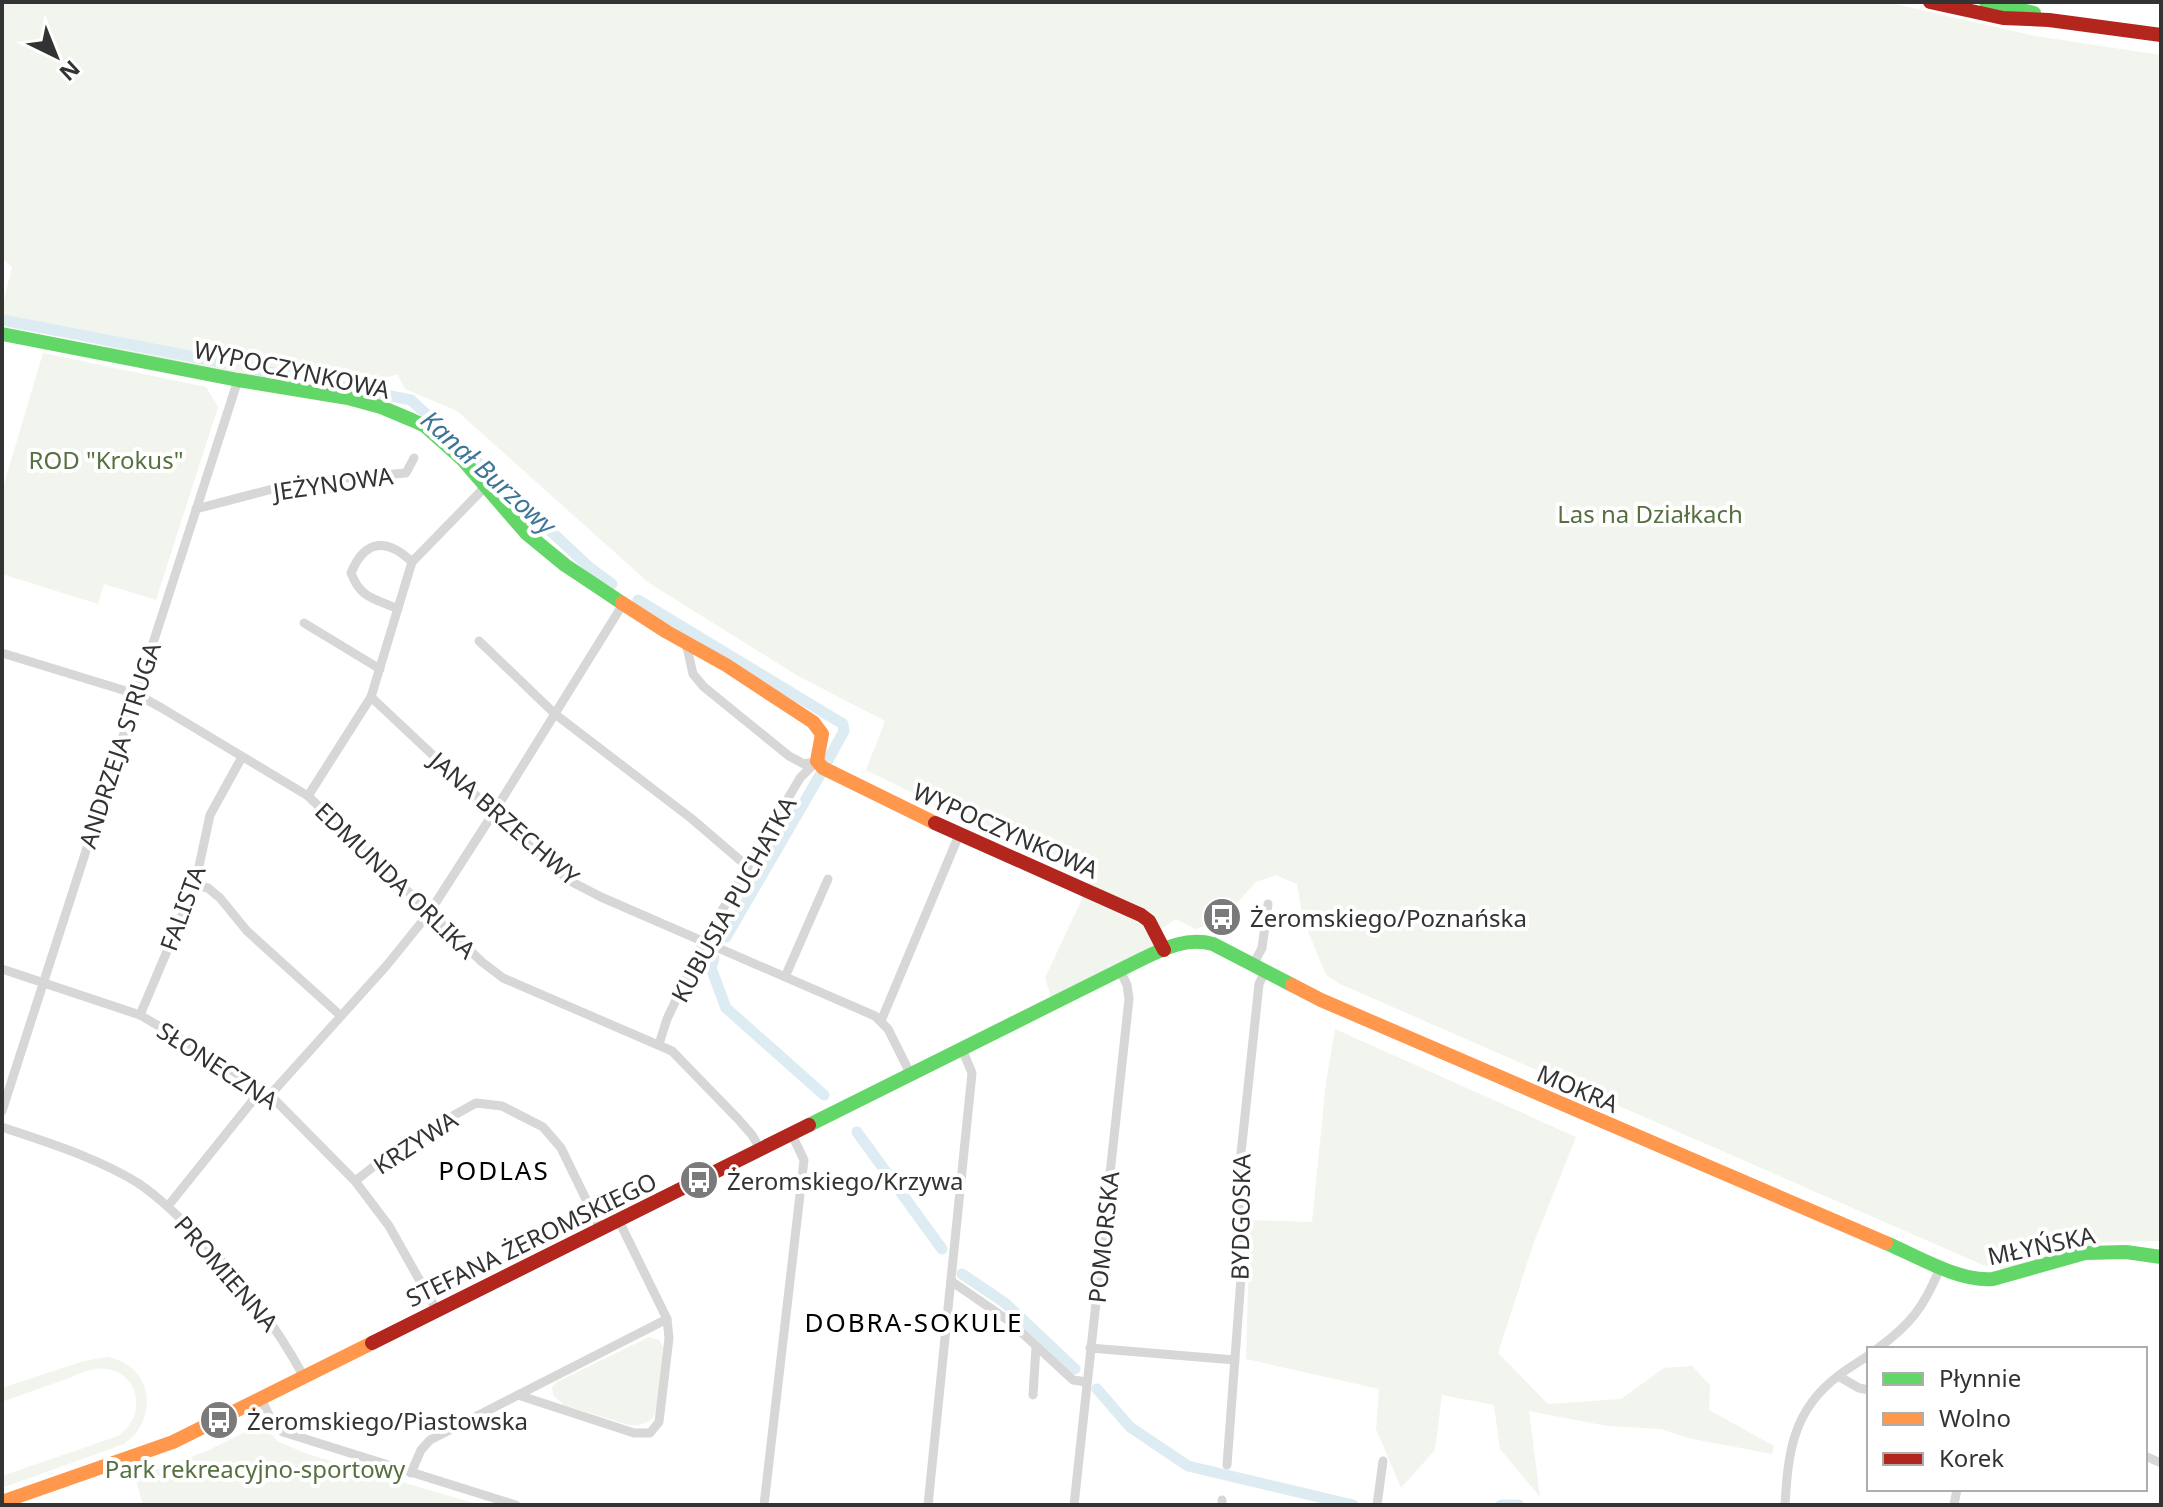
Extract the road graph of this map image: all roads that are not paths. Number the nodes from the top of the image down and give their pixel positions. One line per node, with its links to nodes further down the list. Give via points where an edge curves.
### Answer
1 (1930, 2): 3 (street, via 2003,18)
2 (1986, 2): 3 (street)
3 (2049, 20): 4 (street)
4 (2161, 35)
5 (2, 334): 6 (street, WYPOCZYNKOWA)
6 (238, 380): 8 (street, WYPOCZYNKOWA, via 348,398 412,420 462,459); 9 (street, ANDRZEJA STRUGA)
7 (414, 458): 9 (street, JEŻYNOWA, via 406,473 299,482)
8 (485, 487): 10 (street); 11 (street, WYPOCZYNKOWA, via 553,556)
9 (196, 509): 18 (street, ANDRZEJA STRUGA)
10 (412, 562): 12 (street); 12 (street, via 386,545 369,548 351,573 367,596)
11 (623, 604): 15 (street, WYPOCZYNKOWA); 20 (street)
12 (398, 609): 17 (street)
13 (304, 623): 17 (street)
14 (479, 641): 20 (street)
15 (686, 643): 22 (street, WYPOCZYNKOWA, via 693,674 704,687 789,756 804,764); 22 (street, WYPOCZYNKOWA, via 813,722 822,734)
16 (2, 653): 18 (street, EDMUNDA ORLIKA)
17 (380, 669): 19 (street)
18 (136, 694): 21 (street, EDMUNDA ORLIKA); 38 (street, ANDRZEJA STRUGA)
19 (371, 697): 23 (street); 24 (street, JANA BRZECHWY)
20 (555, 714): 24 (street); 26 (street)
21 (242, 757): 23 (street, EDMUNDA ORLIKA); 28 (street, FALISTA, via 210,815)
22 (817, 761): 25 (street, WYPOCZYNKOWA, via 830,773); 26 (street, KUBUSIA PUCHATKA, via 800,778)
23 (308, 796): 30 (street, EDMUNDA ORLIKA)
24 (494, 812): 30 (street); 32 (street, JANA BRZECHWY, via 574,883)
25 (959, 835): 33 (street, WYPOCZYNKOWA, via 1141,915); 41 (street)
26 (748, 867): 32 (street, KUBUSIA PUCHATKA)
27 (828, 879): 37 (street)
28 (195, 885): 39 (street, FALISTA); 40 (street, via 220,898 247,931)
29 (1268, 904): 34 (street, BYDGOSKA)
30 (429, 913): 40 (street); 42 (street, EDMUNDA ORLIKA, via 503,978)
31 (1202, 940): 33 (street, STEFANA ŻEROMSKIEGO); 34 (street, MOKRA)
32 (704, 941): 37 (street, JANA BRZECHWY); 42 (street, KUBUSIA PUCHATKA)
33 (1164, 950): 36 (street, STEFANA ŻEROMSKIEGO)
34 (1259, 968): 55 (street, MOKRA, via 1321,1000); 63 (street, BYDGOSKA, via 1239,1172 1243,1251)
35 (2, 969): 38 (street, SŁONECZNA)
36 (1120, 970): 43 (street, STEFANA ŻEROMSKIEGO); 61 (street, POMORSKA, via 1129,999)
37 (785, 977): 41 (street, JANA BRZECHWY)
38 (43, 981): 39 (street, SŁONECZNA); 46 (street, ANDRZEJA STRUGA)
39 (140, 1015): 45 (street, SŁONECZNA)
40 (341, 1016): 45 (street)
41 (881, 1021): 44 (street)
42 (659, 1044): 49 (street, EDMUNDA ORLIKA, via 710,1090)
43 (962, 1049): 44 (street, STEFANA ŻEROMSKIEGO); 56 (street, via 972,1073)
44 (911, 1075): 48 (street, STEFANA ŻEROMSKIEGO)
45 (266, 1092): 50 (street, SŁONECZNA); 51 (street)
46 (2, 1111)
47 (2, 1127): 51 (street, PROMIENNA, via 105,1165)
48 (792, 1135): 49 (street, STEFANA ŻEROMSKIEGO); 76 (street, via 804,1160)
49 (761, 1150): 52 (street, STEFANA ŻEROMSKIEGO)
50 (355, 1181): 53 (street, KRZYWA, via 404,1143 476,1103 502,1106 543,1127 561,1148); 57 (street, SŁONECZNA, via 389,1226)
51 (168, 1206): 65 (street, PROMIENNA, via 251,1294)
52 (619, 1221): 53 (street, STEFANA ŻEROMSKIEGO); 58 (street)
53 (601, 1230): 57 (street, STEFANA ŻEROMSKIEGO)
54 (2161, 1257): 55 (street, MŁYŃSKA, via 2085,1253 1986,1280)
55 (1940, 1268): 60 (street, via 1910,1322)
56 (951, 1281): 59 (street, via 994,1309); 77 (street)
57 (437, 1311): 65 (street, STEFANA ŻEROMSKIEGO)
58 (667, 1319): 68 (street); 68 (street, via 659,1422 650,1433 634,1433)
59 (1036, 1347): 66 (street, via 1073,1380); 69 (street)
60 (1879, 1347)
61 (1090, 1348): 63 (street); 66 (street, POMORSKA)
62 (1867, 1356): 64 (street)
63 (1235, 1360): 72 (street, BYDGOSKA)
64 (1838, 1376): 67 (street); 80 (street, via 1803,1414 1795,1433)
65 (304, 1377): 70 (street, STEFANA ŻEROMSKIEGO)
66 (1087, 1382): 78 (street, POMORSKA)
67 (1867, 1390)
68 (518, 1395): 73 (street, via 430,1440)
69 (1033, 1395)
70 (261, 1399): 73 (street, via 283,1432); 74 (street, STEFANA ŻEROMSKIEGO, via 173,1442)
71 (1383, 1461): 79 (street)
72 (1227, 1465)
73 (411, 1473): 75 (street)
74 (2, 1502)
75 (516, 1505)
76 (764, 1505)
77 (928, 1505)
78 (1074, 1505)
79 (1377, 1505)
80 (1785, 1505)

